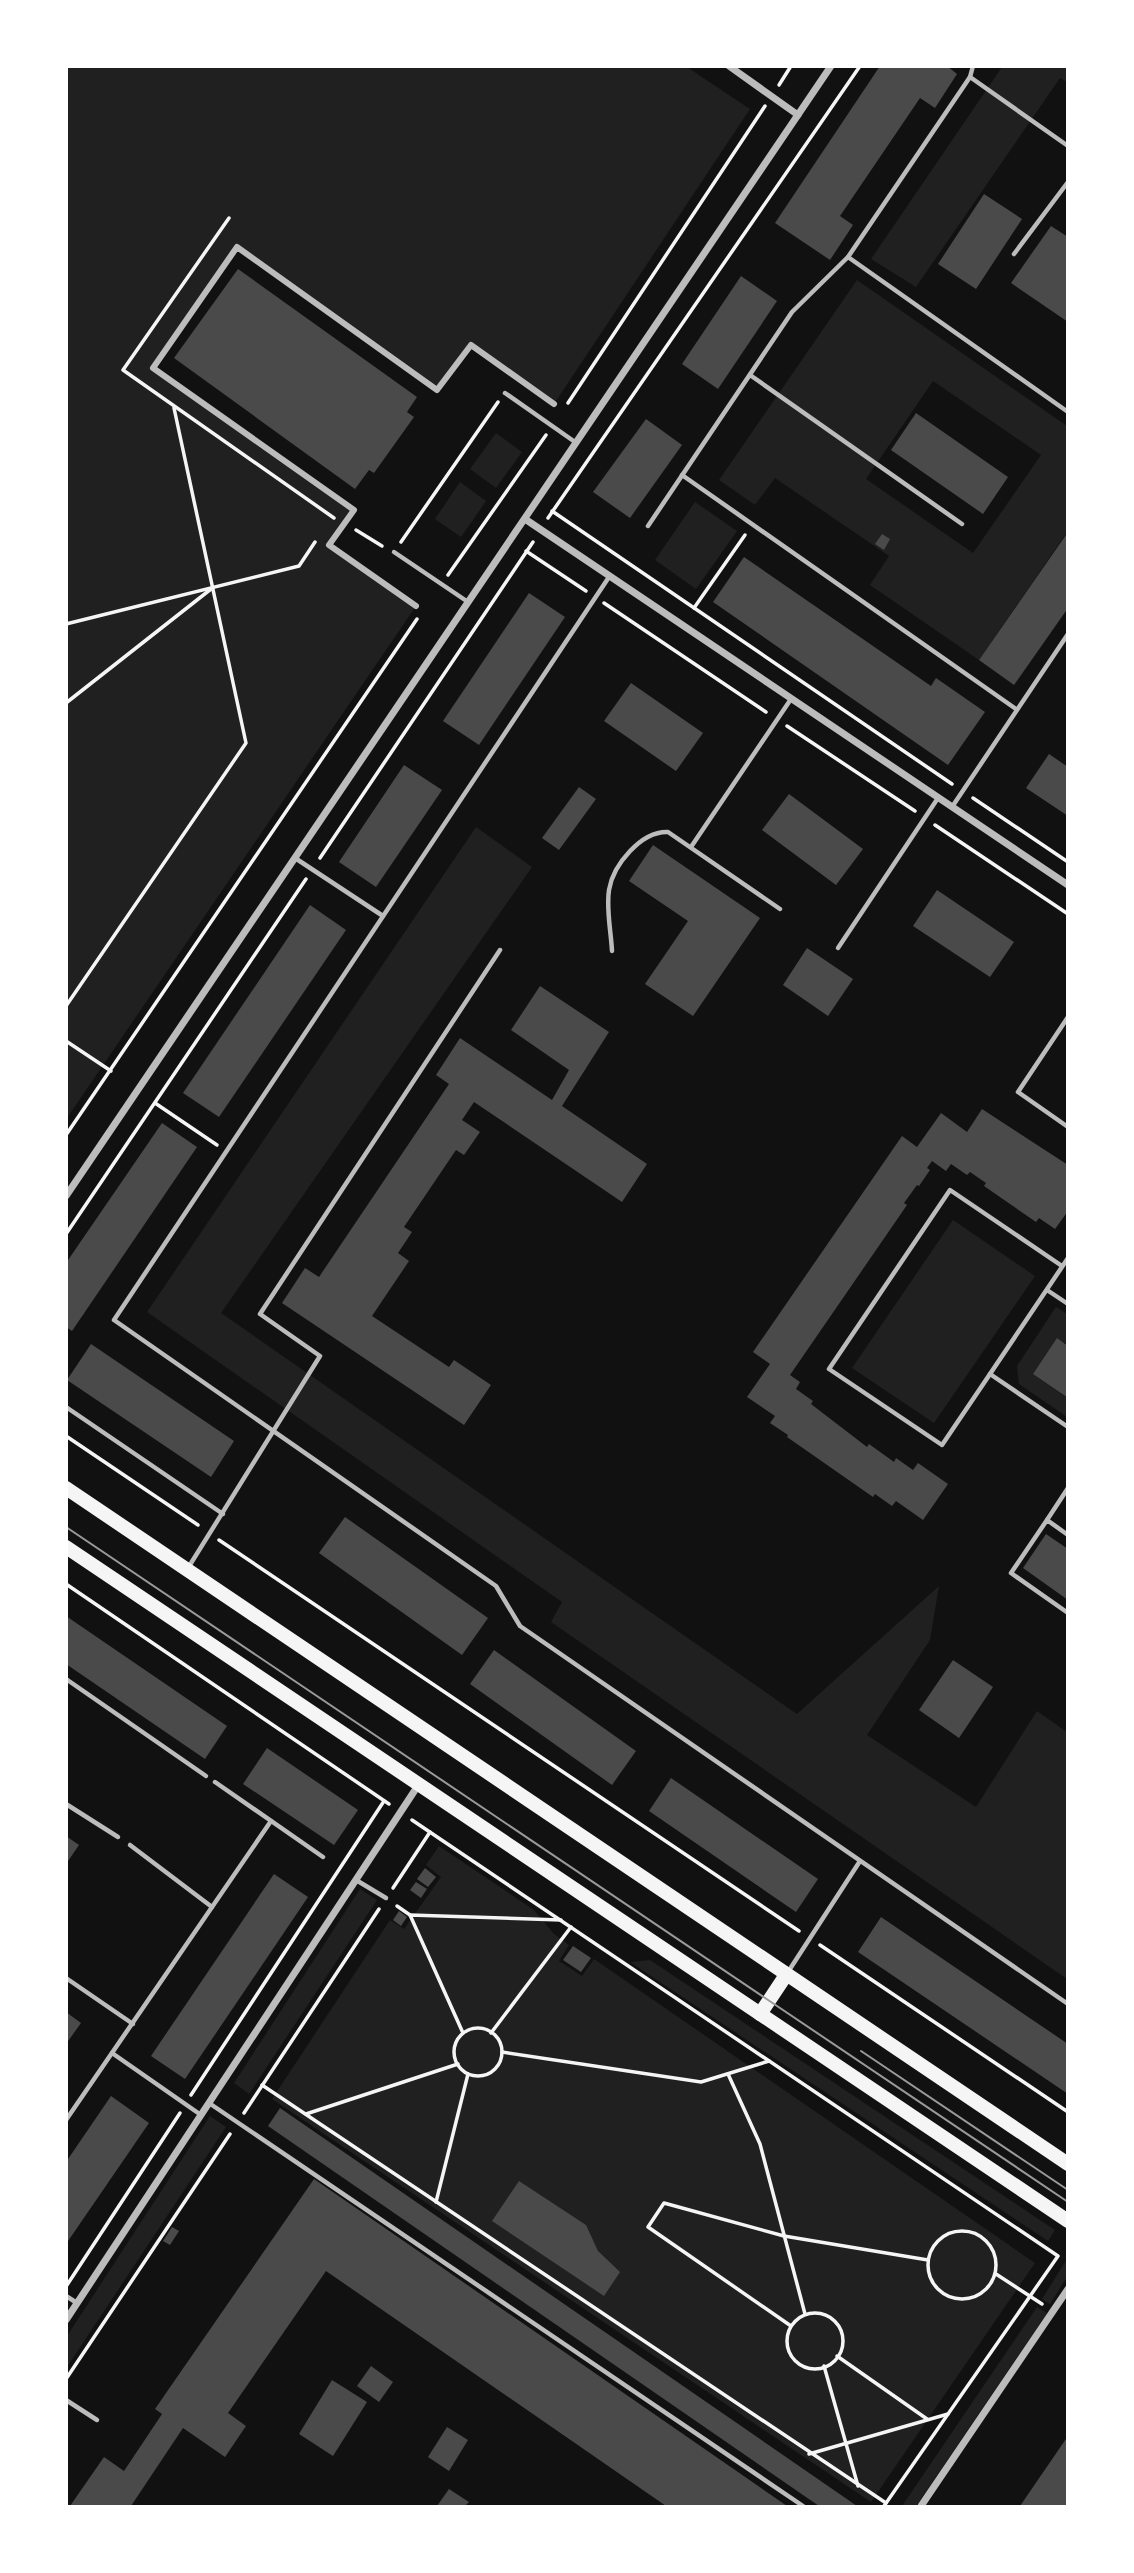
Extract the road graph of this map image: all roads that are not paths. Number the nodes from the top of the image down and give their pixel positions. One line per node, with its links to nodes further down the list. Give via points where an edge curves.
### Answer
1 (729, 66): 5 (street)
2 (831, 66): 5 (street)
3 (973, 66): 4 (lane)
4 (970, 77): 6 (lane); 9 (lane)
5 (798, 115): 14 (street)
6 (1068, 146)
7 (1068, 182): 8 (lane)
8 (1014, 254)
9 (848, 257): 10 (lane, via 792,312); 13 (lane)
10 (750, 375): 15 (lane); 17 (lane)
11 (505, 393): 14 (lane)
12 (554, 404): 22 (street, via 471,345 437,390 237,247 153,368 354,510 329,545)
13 (1068, 412)
14 (576, 443): 16 (street)
15 (682, 475): 18 (lane); 25 (lane)
16 (525, 519): 20 (street); 21 (street)
17 (962, 524)
18 (648, 526)
19 (394, 552): 21 (lane)
20 (610, 576): 24 (street); 32 (lane)
21 (468, 602): 29 (street)
22 (416, 606)
23 (1068, 634): 25 (lane)
24 (792, 699): 26 (street); 28 (lane)
25 (1016, 709): 27 (lane)
26 (939, 798): 27 (street); 33 (lane)
27 (952, 807): 30 (street)
28 (691, 847): 31 (lane); 35 (lane, via 668,832 641,839 611,879)
29 (295, 858): 32 (lane); 38 (street)
30 (1068, 885)
31 (780, 909)
32 (383, 916): 46 (lane, via 114,1320)
33 (838, 948)
34 (500, 950): 46 (lane, via 260,1314 320,1356)
35 (612, 951)
36 (1068, 1017): 37 (lane, via 1018,1091)
37 (1068, 1127)
38 (66, 1196)
39 (1068, 1258): 40 (lane)
40 (1062, 1266): 41 (lane); 43 (lane, via 950,1190 829,1369 942,1446)
41 (1047, 1290): 42 (lane); 43 (lane)
42 (1068, 1304)
43 (990, 1374): 45 (lane)
44 (66, 1407): 49 (lane)
45 (1068, 1427)
46 (273, 1431): 49 (lane); 64 (lane, via 496,1586 520,1626)
47 (66, 1488): 53 (highway)
48 (1068, 1488): 50 (lane)
49 (223, 1514): 53 (lane)
50 (1047, 1520): 51 (lane); 54 (lane, via 1010,1573)
51 (1068, 1535)
52 (66, 1547): 58 (highway)
53 (188, 1569): 68 (highway)
54 (1068, 1613)
55 (66, 1679): 56 (lane)
56 (206, 1776)
57 (215, 1782): 60 (lane)
58 (419, 1784): 65 (street); 71 (highway)
59 (66, 1804): 61 (lane)
60 (271, 1821): 63 (lane); 67 (lane)
61 (117, 1837)
62 (130, 1845): 67 (lane)
63 (323, 1857)
64 (860, 1861): 68 (lane); 70 (lane)
65 (356, 1880): 66 (lane); 74 (street)
66 (386, 1898)
67 (212, 1907): 72 (lane)
68 (786, 1975): 71 (highway); 77 (highway)
69 (66, 1978): 72 (lane)
70 (1068, 2004)
71 (760, 2014): 78 (highway)
72 (133, 2024): 73 (lane)
73 (112, 2053): 75 (lane); 76 (lane)
74 (209, 2103): 75 (street); 85 (lane)
75 (201, 2115): 81 (street)
76 (66, 2120)
77 (1068, 2164)
78 (1068, 2221)
79 (1068, 2290): 86 (street)
80 (66, 2296): 81 (lane)
81 (78, 2303): 82 (street)
82 (66, 2320)
83 (66, 2399): 84 (lane)
84 (97, 2420)
85 (803, 2507)
86 (921, 2507)

